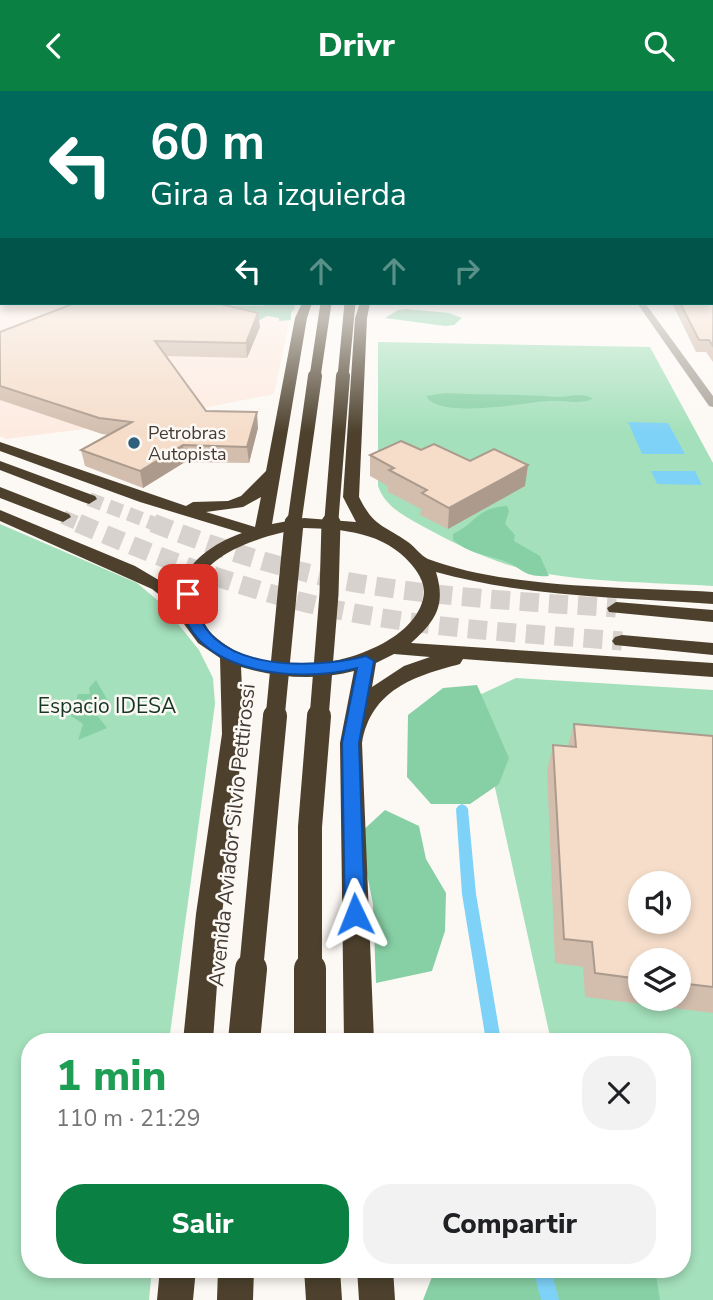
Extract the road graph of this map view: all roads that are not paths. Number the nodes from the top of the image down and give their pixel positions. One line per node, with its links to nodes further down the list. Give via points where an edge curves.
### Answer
1 (300, 320): 9 (highway)
2 (323, 320): 31 (highway, Avenida Aviador Silvio Pettirossi, bridge, via 296,503)
3 (348, 320): 32 (highway, bridge, via 310,827)
4 (361, 320): 16 (highway, via 351,498 363,521)
5 (654, 320): 6 (street)
6 (713, 404)
7 (0, 446): 12 (highway)
8 (0, 465): 11 (highway)
9 (271, 473): 12 (highway, via 262,489 230,506); 15 (highway)
10 (0, 492): 14 (highway)
11 (89, 499)
12 (170, 506): 15 (highway)
13 (0, 515): 19 (highway, via 139,575)
14 (63, 517)
15 (259, 531): 16 (highway, via 324,523); 19 (highway, via 222,548 199,569 191,581)
16 (383, 536): 17 (highway)
17 (420, 562): 18 (highway, via 474,577); 23 (highway, via 429,578 427,615 414,633)
18 (713, 598)
19 (188, 608): 25 (highway, via 209,642)
20 (616, 608): 21 (highway)
21 (713, 616)
22 (622, 641): 24 (highway)
23 (394, 648): 26 (highway); 27 (highway)
24 (713, 649)
25 (230, 655): 27 (highway, via 300,671); 30 (highway, via 233,734)
26 (499, 655): 28 (highway); 29 (highway, via 441,660 409,671 382,690 361,714)
27 (366, 661): 29 (highway)
28 (713, 670)
29 (351, 743): 33 (highway)
30 (199, 1033)
31 (245, 1033)
32 (310, 1033)
33 (359, 1033)
34 (177, 1278): 38 (highway)
35 (236, 1278): 39 (highway)
36 (323, 1278): 40 (highway)
37 (376, 1278): 41 (highway)
38 (175, 1300)
39 (235, 1300)
40 (324, 1300)
41 (377, 1300)

